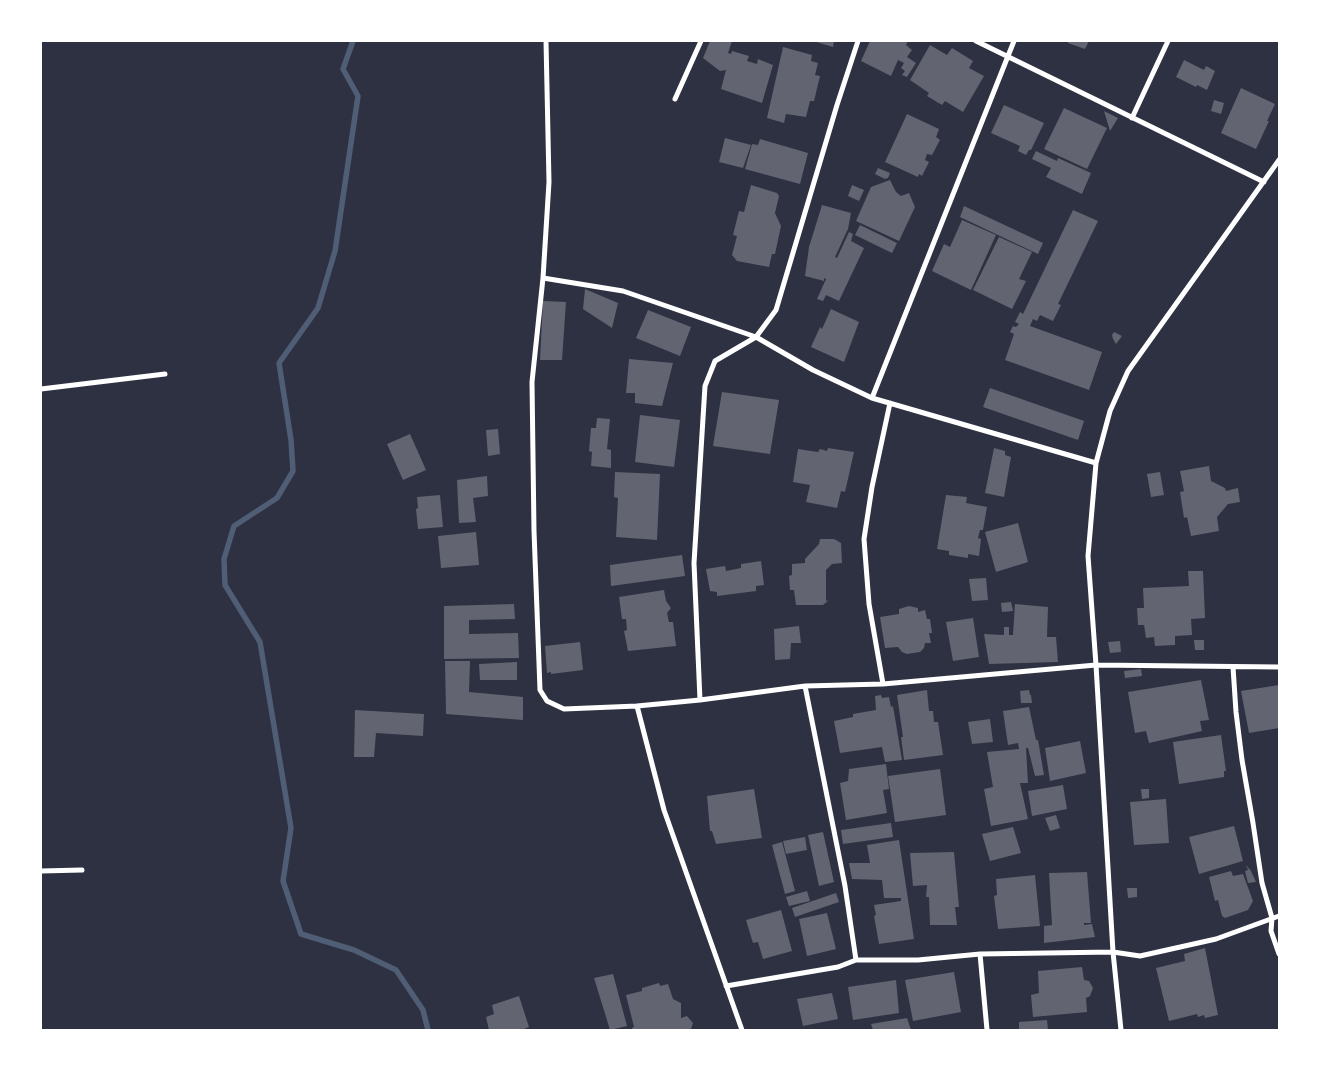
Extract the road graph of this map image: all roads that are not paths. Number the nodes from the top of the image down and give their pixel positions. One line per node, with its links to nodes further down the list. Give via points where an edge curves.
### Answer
1 (546, 41): 12 (street, via 549,182)
2 (702, 41): 8 (street)
3 (858, 41): 13 (street, via 776,310)
4 (976, 41): 7 (street)
5 (1014, 41): 7 (street)
6 (1168, 41): 9 (street)
7 (1007, 57): 9 (street); 16 (street)
8 (675, 99)
9 (1132, 118): 11 (street)
10 (1279, 160): 11 (street)
11 (1264, 182): 18 (street, via 1128,371 1110,411)
12 (543, 278): 13 (street, via 622,291); 25 (street, via 532,382 540,690 547,701 564,709)
13 (756, 337): 16 (street, via 813,370); 24 (street, via 714,361 705,386 694,563)
14 (165, 374): 15 (street)
15 (41, 389)
16 (872, 398): 17 (street)
17 (890, 403): 18 (street); 22 (street, via 864,539 869,604)
18 (1096, 463): 19 (street, via 1088,556)
19 (1096, 665): 20 (street); 22 (street); 30 (street)
20 (1233, 667): 21 (street); 29 (street, via 1242,760 1262,883)
21 (1279, 667)
22 (883, 684): 23 (street)
23 (805, 686): 24 (street); 33 (street, via 845,886)
24 (700, 700): 25 (street)
25 (637, 706): 34 (street, via 664,810)
26 (41, 870): 27 (street)
27 (82, 870)
28 (1279, 916): 29 (street)
29 (1272, 918): 30 (street, via 1216,939 1140,956); 32 (street, via 1271,931)
30 (1113, 952): 31 (street); 37 (street)
31 (980, 954): 33 (street, via 918,960); 36 (street)
32 (1279, 954)
33 (856, 960): 34 (street, via 838,967)
34 (726, 986): 35 (street)
35 (742, 1030)
36 (987, 1030)
37 (1121, 1030)

